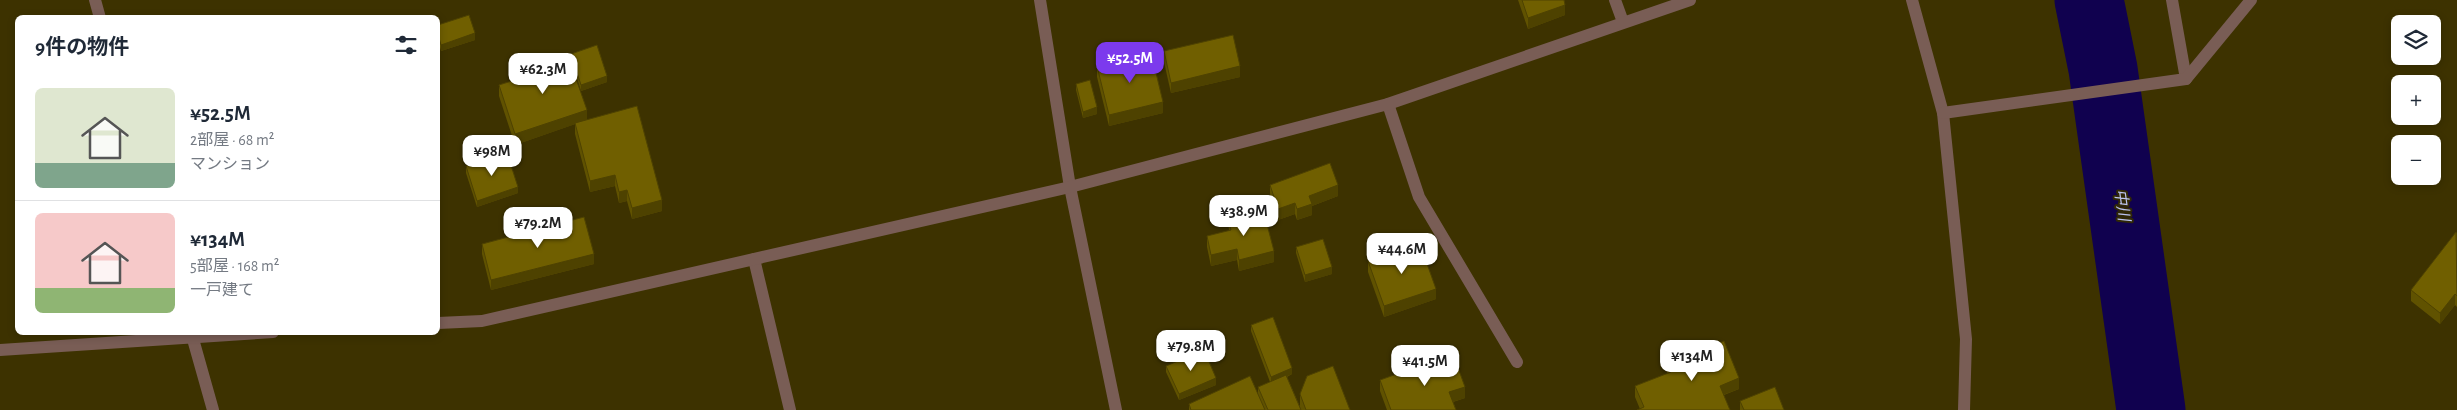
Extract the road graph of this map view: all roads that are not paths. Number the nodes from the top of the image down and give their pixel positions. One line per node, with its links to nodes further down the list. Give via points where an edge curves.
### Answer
1 (95, 0): 8 (street)
2 (1040, 0): 13 (street)
3 (1615, 0): 9 (street)
4 (1690, 0): 9 (street)
5 (1912, 0): 12 (street)
6 (2172, 0): 10 (street)
7 (2251, 0): 10 (street)
8 (99, 15)
9 (1623, 22): 11 (street)
10 (2186, 79): 12 (street)
11 (1388, 104): 13 (street); 18 (street, via 1419,197)
12 (1943, 113): 22 (street, via 1966,339)
13 (1070, 187): 14 (street); 21 (street)
14 (754, 259): 15 (street, via 482,320); 20 (street)
15 (440, 323)
16 (192, 335): 17 (street); 19 (street)
17 (0, 350)
18 (1516, 362)
19 (213, 410)
20 (790, 410)
21 (1116, 410)
22 (1964, 410)

